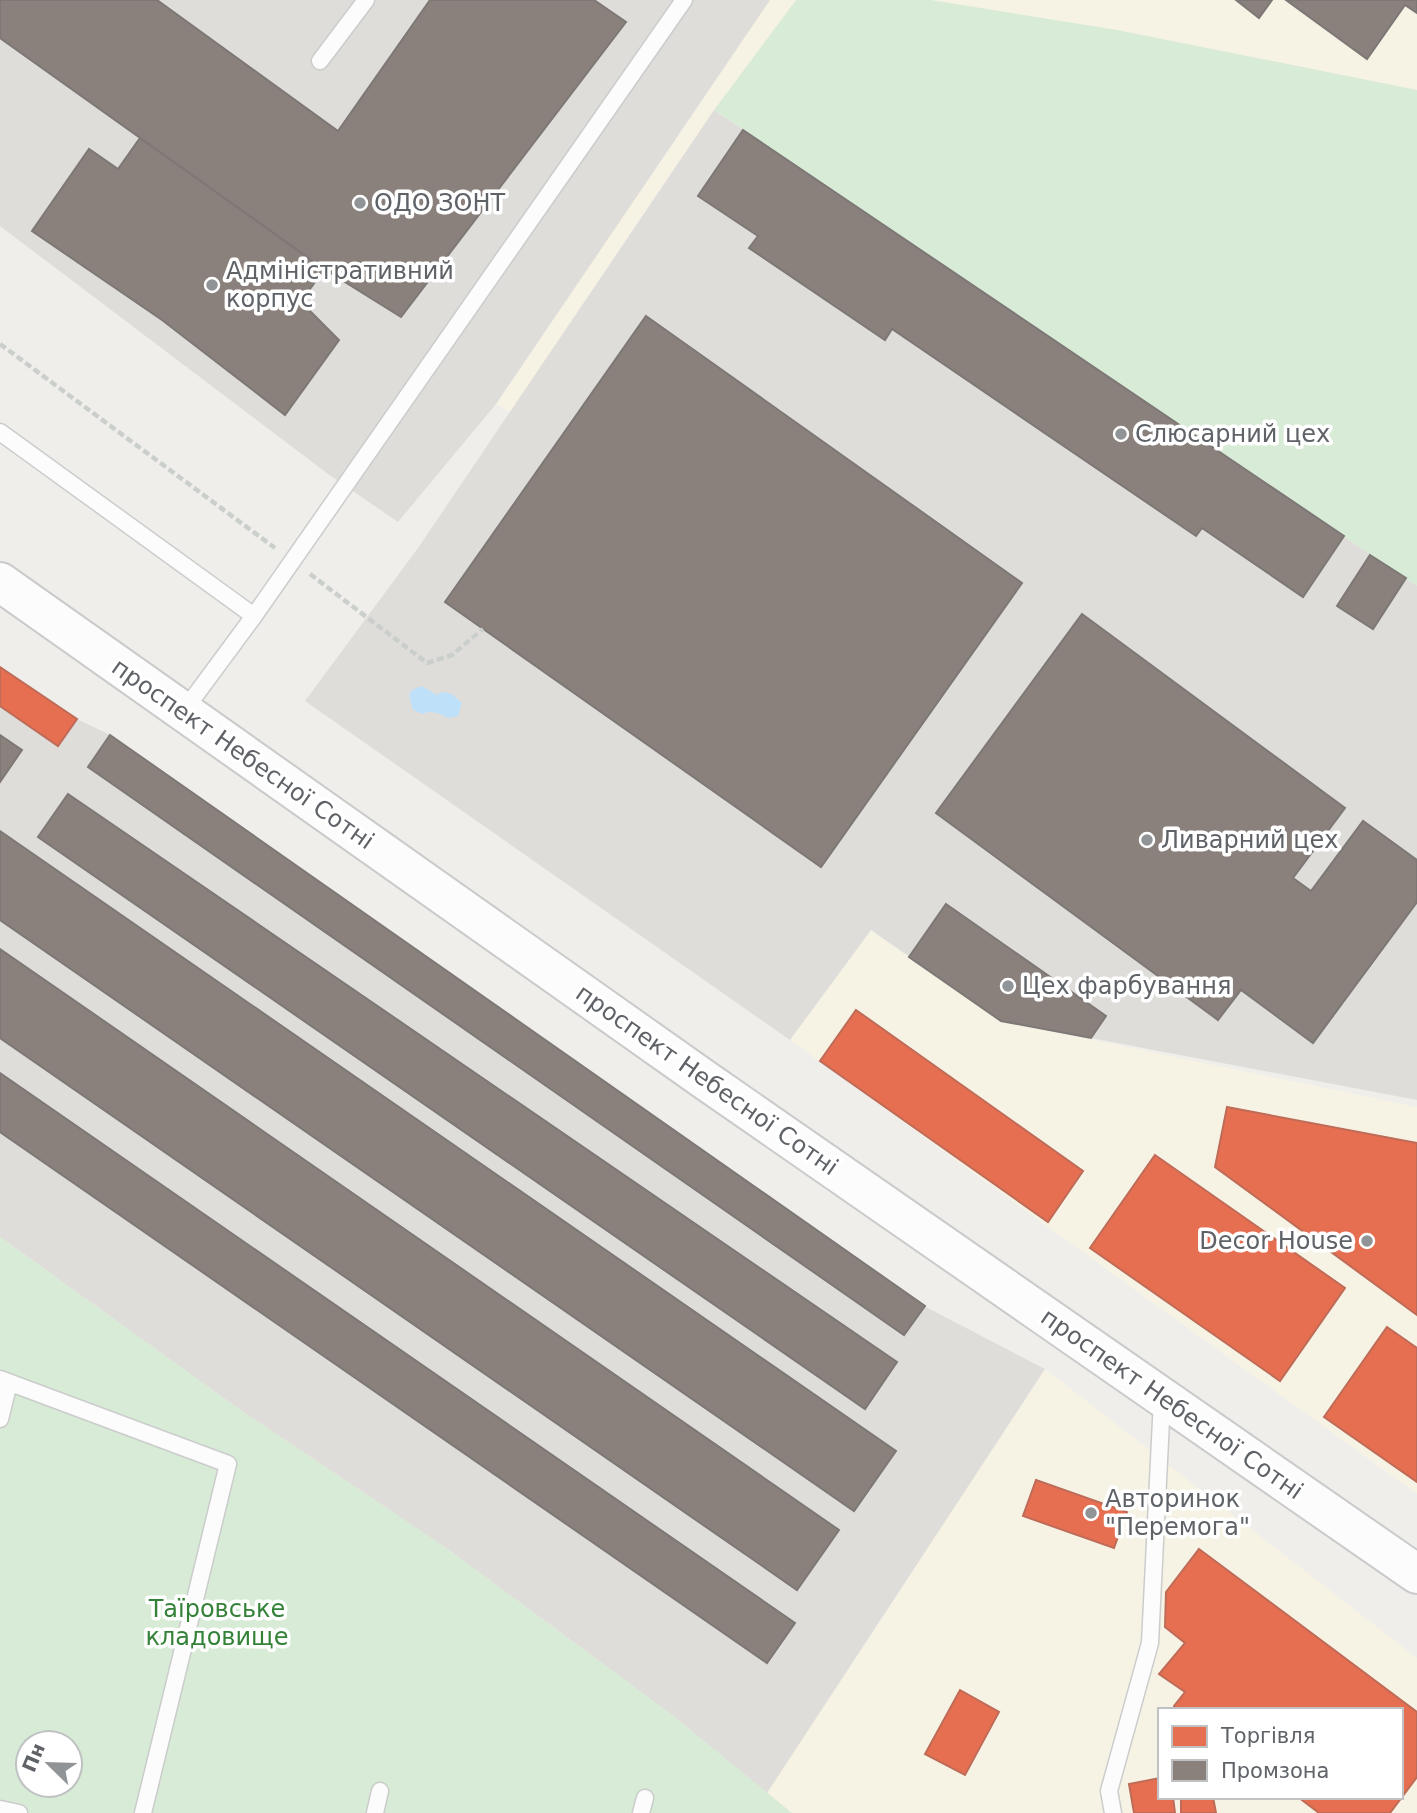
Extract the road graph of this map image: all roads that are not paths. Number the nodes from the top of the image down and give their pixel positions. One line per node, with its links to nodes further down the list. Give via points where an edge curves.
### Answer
1 (366, 0): 3 (lane)
2 (684, 0): 6 (lane)
3 (320, 61)
4 (0, 432): 6 (lane)
5 (0, 582): 7 (main road, проспект Небесної Сотні)
6 (254, 616): 7 (lane)
7 (183, 712): 9 (main road, проспект Небесної Сотні)
8 (4, 1381): 10 (lane); 15 (lane, via 228,1464)
9 (1163, 1397): 11 (main road, проспект Небесної Сотні); 17 (lane, via 1150,1643 1109,1791)
10 (0, 1419)
11 (1417, 1574)
12 (380, 1791): 16 (lane)
13 (0, 1809): 14 (lane)
14 (19, 1813)
15 (144, 1813)
16 (375, 1813)
17 (1113, 1813)

